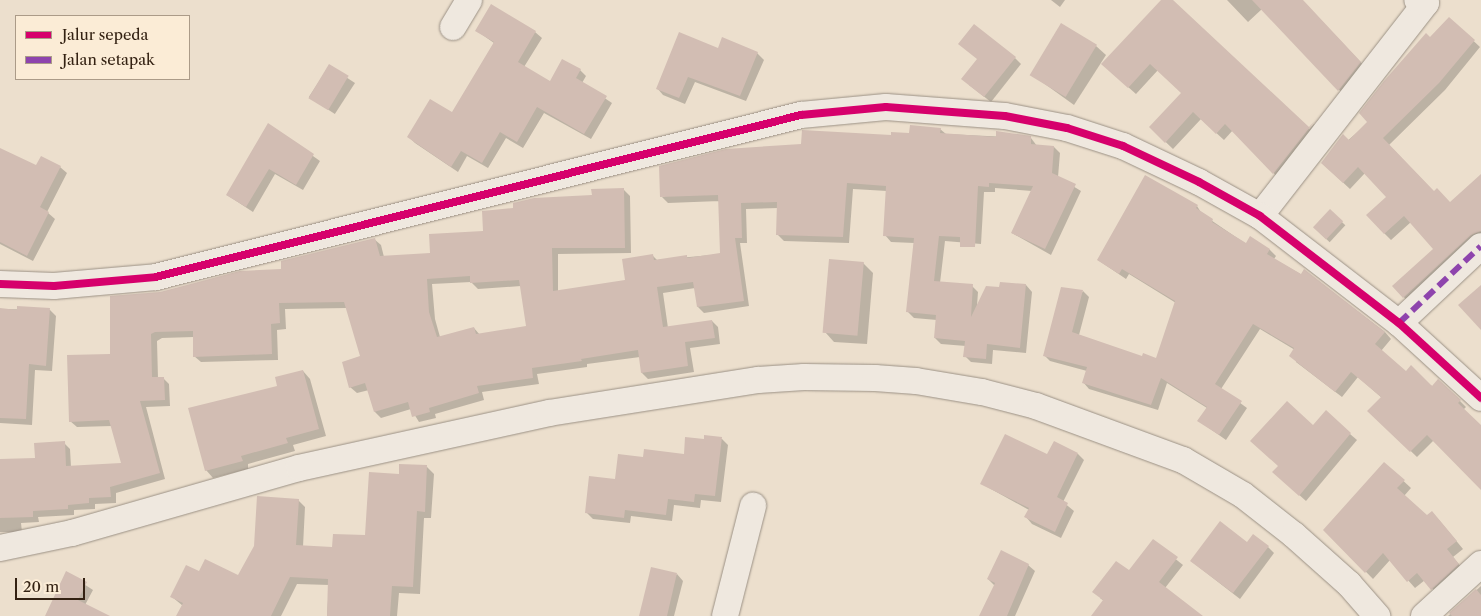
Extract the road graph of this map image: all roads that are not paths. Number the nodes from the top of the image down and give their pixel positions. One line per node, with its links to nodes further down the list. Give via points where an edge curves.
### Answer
1 (469, 0): 3 (street)
2 (1424, 1): 4 (street)
3 (453, 27)
4 (1260, 216): 6 (street, via 1199,182 1123,146 1067,128 1005,116 886,107 801,114 156,276 54,286); 7 (street)
5 (1481, 246): 7 (street)
6 (0, 284)
7 (1399, 323): 8 (street)
8 (1481, 398)
9 (753, 506): 12 (street)
10 (0, 548): 13 (street, via 72,533 299,468 548,413 758,380 875,378 982,392 1036,406 1183,460 1243,496 1294,535 1349,584)
11 (1481, 564): 14 (street)
12 (725, 616)
13 (1377, 616)
14 (1424, 616)

